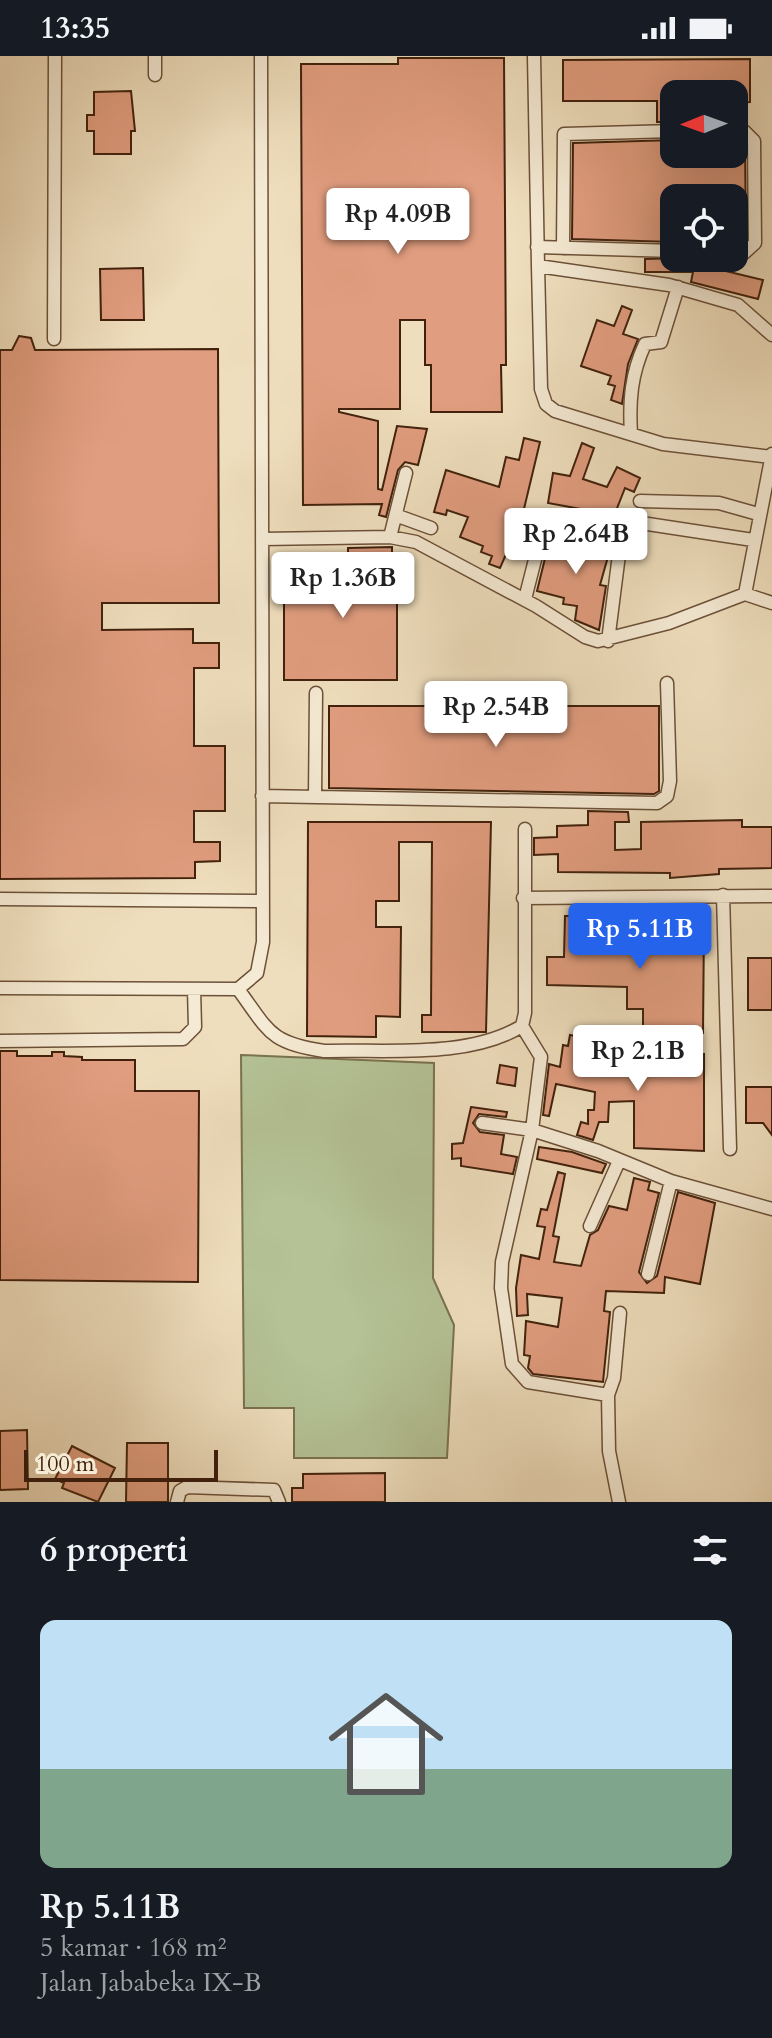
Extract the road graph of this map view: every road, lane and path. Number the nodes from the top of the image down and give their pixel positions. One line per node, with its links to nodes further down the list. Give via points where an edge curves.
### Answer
1 (55, 56): 15 (street)
2 (155, 56): 5 (street)
3 (261, 56): 24 (street)
4 (534, 56): 8 (street)
5 (155, 75)
6 (660, 131): 9 (street, via 564,134)
7 (748, 135): 10 (street, via 754,141 755,243)
8 (537, 247): 9 (street); 12 (street)
9 (563, 248): 11 (street)
10 (748, 249)
11 (660, 251)
12 (538, 266): 13 (street); 16 (street, via 541,389 546,404 571,418)
13 (678, 287): 14 (street, via 738,305); 16 (street, via 661,342 645,344 634,375)
14 (772, 335)
15 (54, 339)
16 (631, 434): 17 (street, via 678,447)
17 (772, 456): 20 (street)
18 (406, 473): 21 (street)
19 (640, 501): 20 (street, via 719,503)
20 (758, 514): 26 (street)
21 (398, 516): 22 (street); 23 (street)
22 (431, 528)
23 (390, 537): 24 (street); 28 (street, via 433,548)
24 (262, 539): 33 (street)
25 (621, 539): 26 (street, via 628,521); 28 (street, via 544,524); 30 (street)
26 (753, 540): 27 (street)
27 (745, 594): 29 (street); 30 (street)
28 (525, 599): 30 (street, via 585,637)
29 (772, 603)
30 (608, 641)
31 (667, 683): 34 (street, via 670,781 667,796 657,803)
32 (316, 693): 34 (street)
33 (262, 796): 34 (street); 40 (street)
34 (315, 797)
35 (525, 829): 38 (street)
36 (723, 895): 37 (street); 38 (street); 48 (street)
37 (772, 896)
38 (523, 898): 44 (street)
39 (0, 899): 40 (street)
40 (263, 901): 43 (street, via 260,968)
41 (0, 988): 42 (street)
42 (194, 989): 43 (street); 45 (street, via 195,1027 183,1039)
43 (238, 989): 44 (street, via 280,1041 324,1051 476,1046)
44 (522, 1026): 47 (street, via 541,1057)
45 (0, 1041)
46 (482, 1123): 47 (street)
47 (532, 1130): 49 (street); 55 (street, via 502,1262 512,1364 528,1382)
48 (730, 1149)
49 (619, 1161): 50 (street); 52 (street)
50 (671, 1181): 51 (street); 53 (street)
51 (772, 1209)
52 (590, 1226)
53 (648, 1274)
54 (620, 1313): 55 (street)
55 (608, 1395): 58 (street, via 609,1451)
56 (177, 1502): 57 (street, via 187,1487 269,1488)
57 (279, 1502)
58 (619, 1502)

